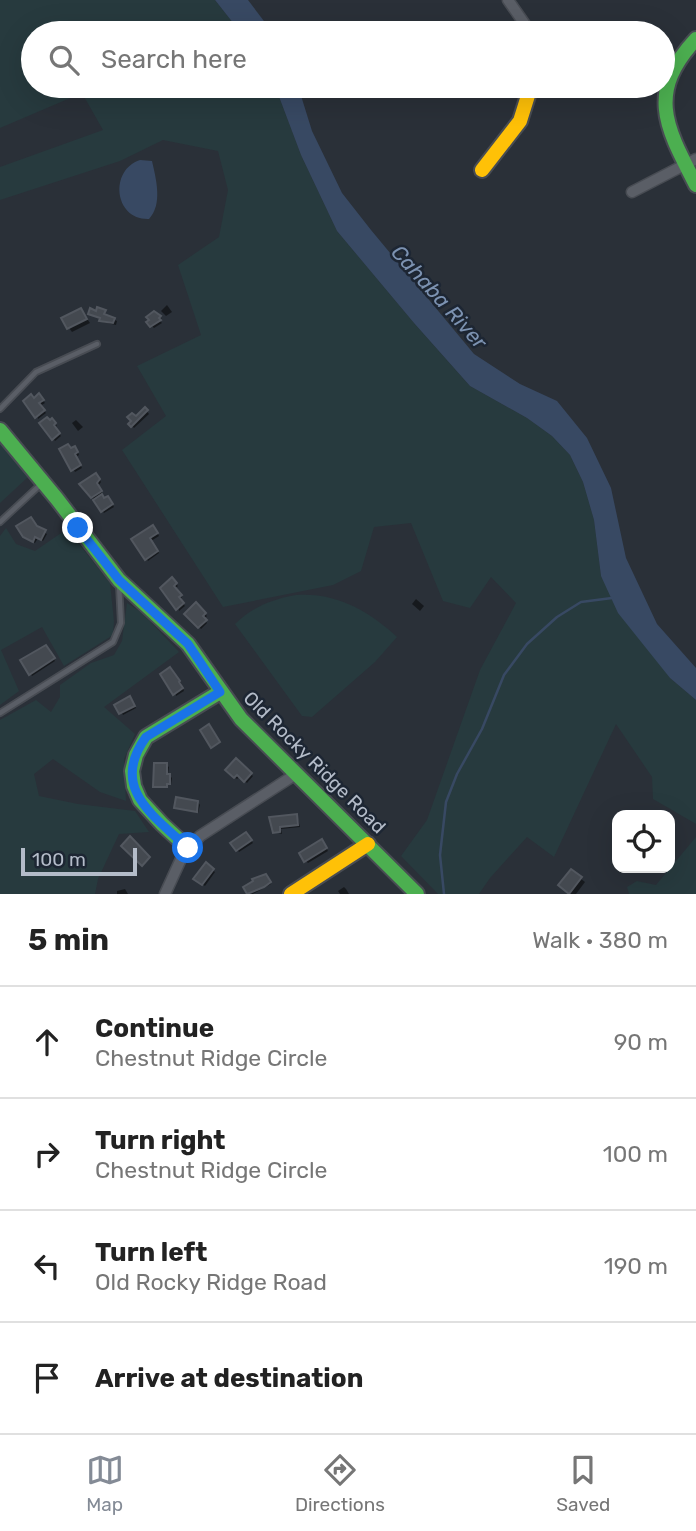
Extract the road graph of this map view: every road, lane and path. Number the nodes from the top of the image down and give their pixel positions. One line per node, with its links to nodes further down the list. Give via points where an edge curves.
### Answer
1 (508, 0): 2 (street)
2 (523, 21)
3 (696, 38): 4 (street)
4 (675, 63)
5 (527, 98): 8 (street, via 520,121)
6 (666, 98): 7 (street, via 672,139)
7 (690, 161): 9 (street); 10 (street)
8 (482, 170)
9 (696, 185)
10 (632, 192)
11 (97, 344): 12 (lane, via 36,372)
12 (0, 409)
13 (0, 430): 14 (street, Old Rocky Ridge Road)
14 (44, 482): 15 (lane); 16 (street, Old Rocky Ridge Road)
15 (0, 522)
16 (119, 580): 17 (street, Old Rocky Ridge Road, via 188,644); 18 (lane, via 121,624 113,642)
17 (220, 692): 19 (street, Old Rocky Ridge Road); 21 (street, via 146,737 133,764 134,790 141,803)
18 (0, 713)
19 (296, 775): 20 (street, Old Rocky Ridge Road); 21 (street)
20 (368, 844): 22 (street, Old Rocky Ridge Road); 24 (street)
21 (188, 848): 23 (street)
22 (416, 893)
23 (165, 894)
24 (291, 894)

